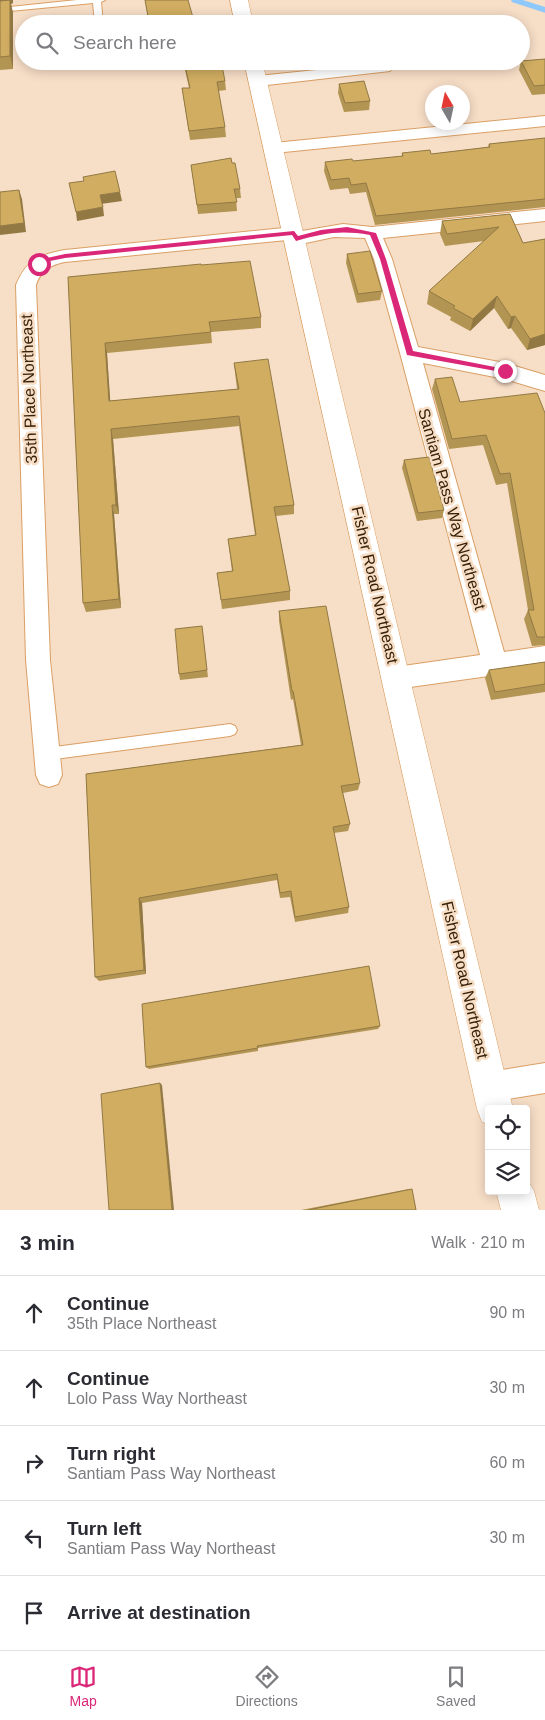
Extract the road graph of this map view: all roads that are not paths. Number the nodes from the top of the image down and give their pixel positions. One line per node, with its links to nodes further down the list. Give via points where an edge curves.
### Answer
1 (97, 0): 2 (lane); 4 (lane); 5 (lane)
2 (101, 0)
3 (239, 0): 6 (street)
4 (0, 10)
5 (98, 15)
6 (242, 15)
7 (255, 70): 9 (street, Fisher Road Northeast)
8 (365, 70): 9 (street)
9 (258, 81): 11 (street, Fisher Road Northeast)
10 (545, 121): 11 (street)
11 (274, 148): 14 (street, Fisher Road Northeast)
12 (545, 215): 13 (street, 35th Place Northeast)
13 (372, 233): 14 (street, 35th Place Northeast, via 347,229); 15 (street, Santiam Pass Way Northeast, via 383,259)
14 (295, 236): 19 (street, Fisher Road Northeast); 21 (street, 35th Place Northeast, via 65,256 49,259 30,273 26,285 38,650)
15 (410, 353): 16 (street, via 505,371); 18 (street, Santiam Pass Way Northeast)
16 (545, 383)
17 (545, 657): 18 (street)
18 (495, 665): 19 (street)
19 (396, 678): 24 (street, Fisher Road Northeast)
20 (230, 730): 21 (lane)
21 (47, 754): 22 (street, 35th Place Northeast)
22 (50, 775)
23 (545, 1078): 24 (street)
24 (493, 1098)
25 (516, 1195): 26 (street)
26 (520, 1210)

